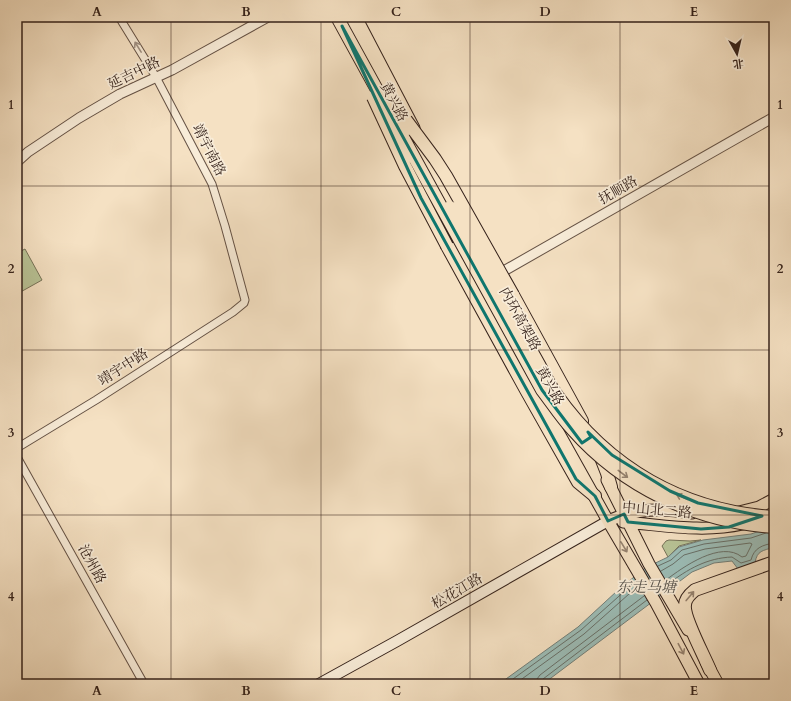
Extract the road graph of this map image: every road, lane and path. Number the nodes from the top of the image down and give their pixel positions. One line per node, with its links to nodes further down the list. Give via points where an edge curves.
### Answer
1 (119, 17): 6 (street, 靖宇南路, one-way to 1)
2 (268, 17): 6 (street, 延吉中路)
3 (331, 17): 11 (main road, 黄兴路)
4 (356, 17): 10 (main road, 黄兴路)
5 (342, 20): 7 (highway, 内环高架路); 16 (highway, bridge, via 382,119 447,246 578,482); 22 (highway, 内环高架路, one-way to 22, bridge, via 542,390 571,428 608,463 651,493 716,519)
6 (156, 77): 9 (street, 延吉中路, via 79,118); 12 (street, 靖宇南路, via 212,184 245,296)
7 (392, 100): 15 (highway, bridge, via 435,158 465,208 596,446 605,464); 19 (highway, 内环高架路, one-way to 7, bridge, via 752,516 698,503 651,481 599,444 555,393)
8 (774, 117): 10 (street, 抚顺路)
9 (17, 162)
10 (495, 276): 11 (street, 抚顺路); 15 (main road, 黄兴路)
11 (477, 287): 16 (main road, 黄兴路)
12 (241, 306): 13 (street, 靖宇中路)
13 (17, 448)
14 (17, 457): 25 (street, 沧州路)
15 (611, 488): 20 (main road, 黄兴路)
16 (595, 496): 21 (main road, 黄兴路)
17 (774, 499): 20 (main road, 中山北二路, via 748,511 728,514 640,510)
18 (774, 511): 20 (main road, 中山北二路, via 748,523 729,527 678,528)
19 (774, 517)
20 (626, 518): 21 (main road, 中山北二路); 24 (main road, 黄兴路, via 649,564)
21 (608, 521): 26 (main road, 松花江路); 27 (main road, 黄兴路, one-way to 27, via 656,602)
22 (774, 527)
23 (773, 562): 24 (highway, one-way to 23, via 687,618 684,605 688,598 695,590)
24 (710, 670): 28 (main road, 黄兴路)
25 (144, 684)
26 (319, 684)
27 (699, 684)
28 (718, 684)

